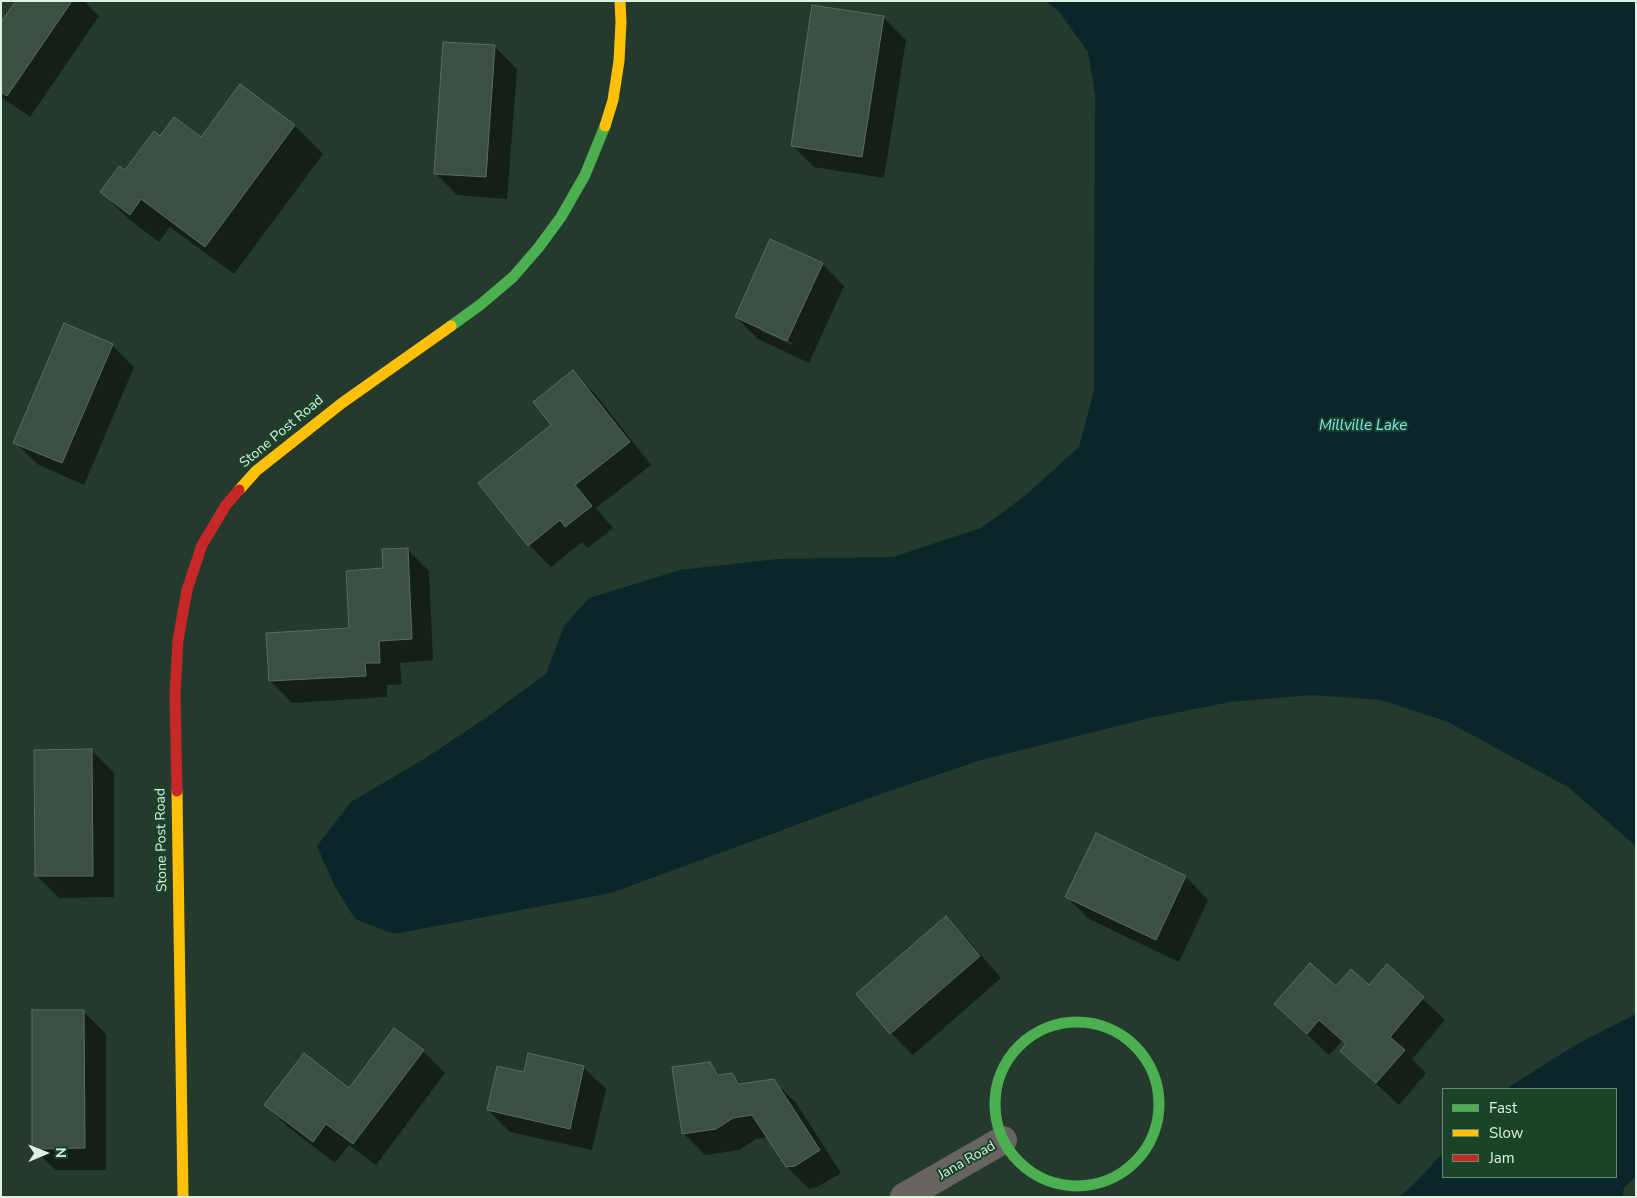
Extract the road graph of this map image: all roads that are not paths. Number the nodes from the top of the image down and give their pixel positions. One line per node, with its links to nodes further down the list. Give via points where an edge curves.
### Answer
1 (620, 1): 3 (street, Stone Post Road, via 619,61 613,100 601,138 585,175 539,247 480,305 342,403 256,471 226,505 202,545 187,590 175,695)
2 (1003, 1140): 2 (street, Jana Road, via 1019,1163 1042,1178 1068,1186 1094,1185 1120,1174 1140,1156 1154,1133 1159,1106 1156,1079 1143,1055 1124,1036 1100,1024 1073,1021 1046,1027 1023,1041 1006,1062 996,1088 995,1115); 4 (street, Jana Road)
3 (182, 1197)
4 (904, 1197)

